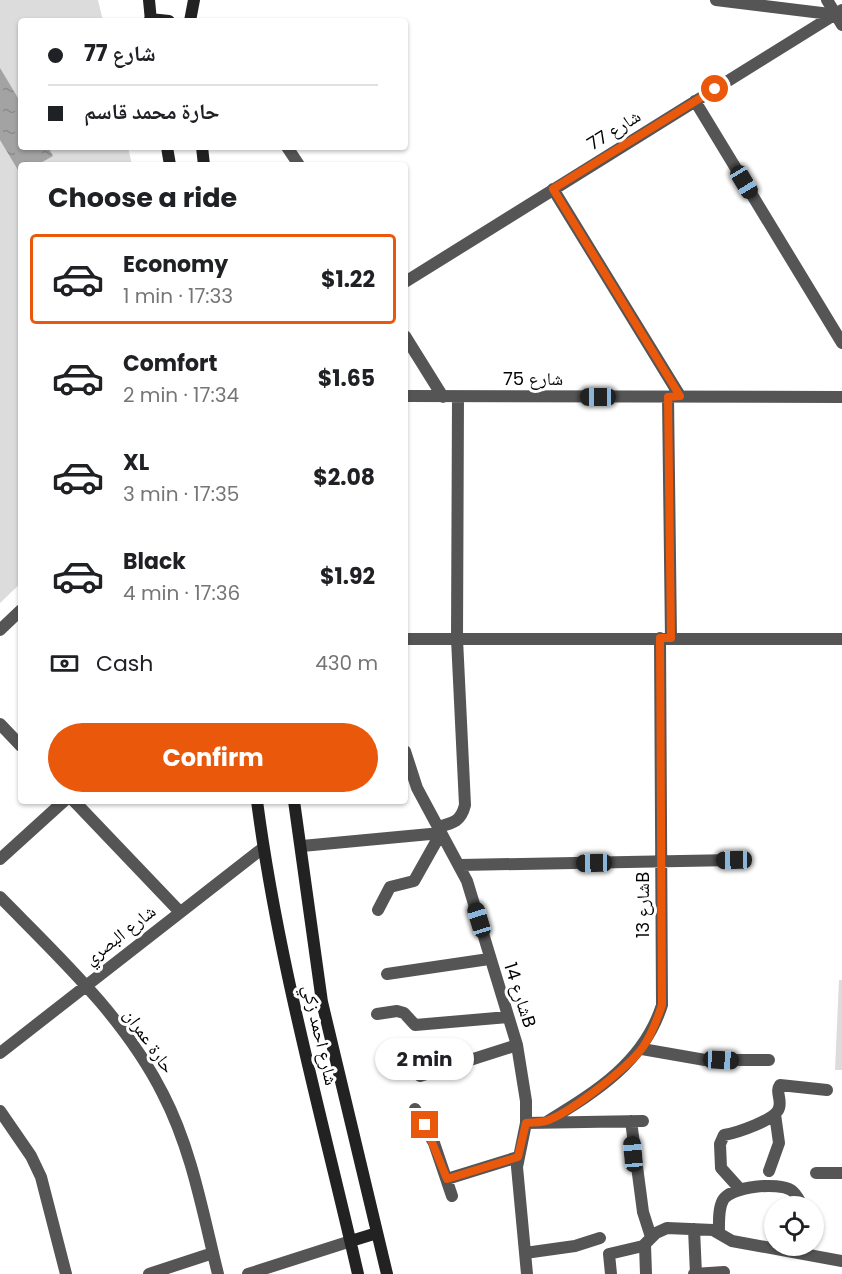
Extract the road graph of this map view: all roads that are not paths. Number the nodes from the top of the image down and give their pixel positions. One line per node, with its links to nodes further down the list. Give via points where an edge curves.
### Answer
1 (148, 0): 6 (street)
2 (194, 0): 7 (street)
3 (716, 0): 5 (street)
4 (827, 0): 5 (street)
5 (840, 16): 8 (street, شارع 77)
6 (151, 18)
7 (191, 18)
8 (695, 101): 9 (street, شارع 77); 12 (street)
9 (553, 189): 10 (street, شارع 77); 16 (street)
10 (408, 280)
11 (408, 341): 14 (street)
12 (842, 343)
13 (408, 396): 14 (street, شارع 75)
14 (443, 397): 15 (street, شارع 75)
15 (458, 397): 16 (street, شارع 75); 22 (street)
16 (674, 397): 17 (street, شارع 75); 20 (street, شارع 13B)
17 (842, 397)
18 (18, 613): 19 (street)
19 (0, 630)
20 (666, 638): 22 (street); 23 (street); 36 (street, شارع 13B)
21 (408, 639): 22 (street)
22 (457, 639): 31 (street, via 465,804 455,823)
23 (842, 639)
24 (0, 724): 25 (street)
25 (18, 743)
26 (408, 761): 31 (street, شارع 14B, via 417,788)
27 (61, 804): 34 (street)
28 (77, 804): 40 (street)
29 (257, 804): 33 (street, شارع احمد زكي)
30 (295, 804): 32 (street, شارع احمد زكي)
31 (440, 830): 32 (street); 37 (street, شارع 14B); 39 (street, via 414,880 390,887)
32 (302, 846): 66 (street, شارع احمد زكي, via 322,1002)
33 (263, 848): 40 (street, شارع البصري); 69 (street, شارع احمد زكي, via 295,1010)
34 (0, 859)
35 (734, 860): 36 (street)
36 (661, 862): 37 (street); 47 (street, شارع 13B, via 662,1005)
37 (461, 865): 41 (street, شارع 14B)
38 (0, 897): 43 (street, حارة عمران)
39 (378, 910)
40 (179, 911): 43 (street, شارع البصري)
41 (489, 959): 42 (street); 45 (street, شارع 14B)
42 (387, 974)
43 (86, 985): 48 (street, شارع البصري); 71 (street, حارة عمران, via 148,1066 164,1096 192,1171)
44 (377, 1014): 45 (street, via 404,1013 415,1025)
45 (508, 1017): 46 (street, شارع 14B)
46 (517, 1045): 50 (street); 56 (street, شارع 14B)
47 (642, 1049): 49 (street, via 705,1059); 55 (street, شارع 13B, via 608,1080)
48 (0, 1053)
49 (769, 1060)
50 (420, 1076)
51 (827, 1090): 54 (street, via 780,1085 780,1104)
52 (415, 1109): 61 (street, via 434,1143)
53 (0, 1111): 75 (street, via 42,1177)
54 (775, 1114): 58 (street, via 778,1143); 62 (street, via 721,1138 721,1168)
55 (548, 1121): 56 (street); 70 (street, via 637,1121)
56 (526, 1123): 57 (street, شارع 14B)
57 (518, 1157): 61 (street); 72 (street, شارع 14B)
58 (769, 1171)
59 (816, 1173): 60 (street)
60 (842, 1173)
61 (447, 1179): 63 (street)
62 (739, 1188): 64 (street, via 783,1187); 67 (street, via 724,1199)
63 (452, 1196)
64 (796, 1196)
65 (694, 1229): 67 (street); 70 (street, via 667,1228); 84 (street)
66 (377, 1233): 69 (street); 80 (street, شارع احمد زكي)
67 (719, 1233): 73 (street, via 732,1241)
68 (600, 1238): 72 (street, via 576,1246)
69 (351, 1241): 78 (street); 79 (street, شارع احمد زكي)
70 (648, 1241): 82 (street, via 609,1254); 83 (street)
71 (213, 1253): 76 (street); 77 (street, حارة عمران)
72 (525, 1253): 81 (street, شارع 14B)
73 (842, 1261)
74 (724, 1272): 84 (street)
75 (66, 1274)
76 (149, 1274)
77 (218, 1274)
78 (248, 1274)
79 (358, 1274)
80 (387, 1274)
81 (527, 1274)
82 (611, 1274)
83 (646, 1274)
84 (696, 1274)

